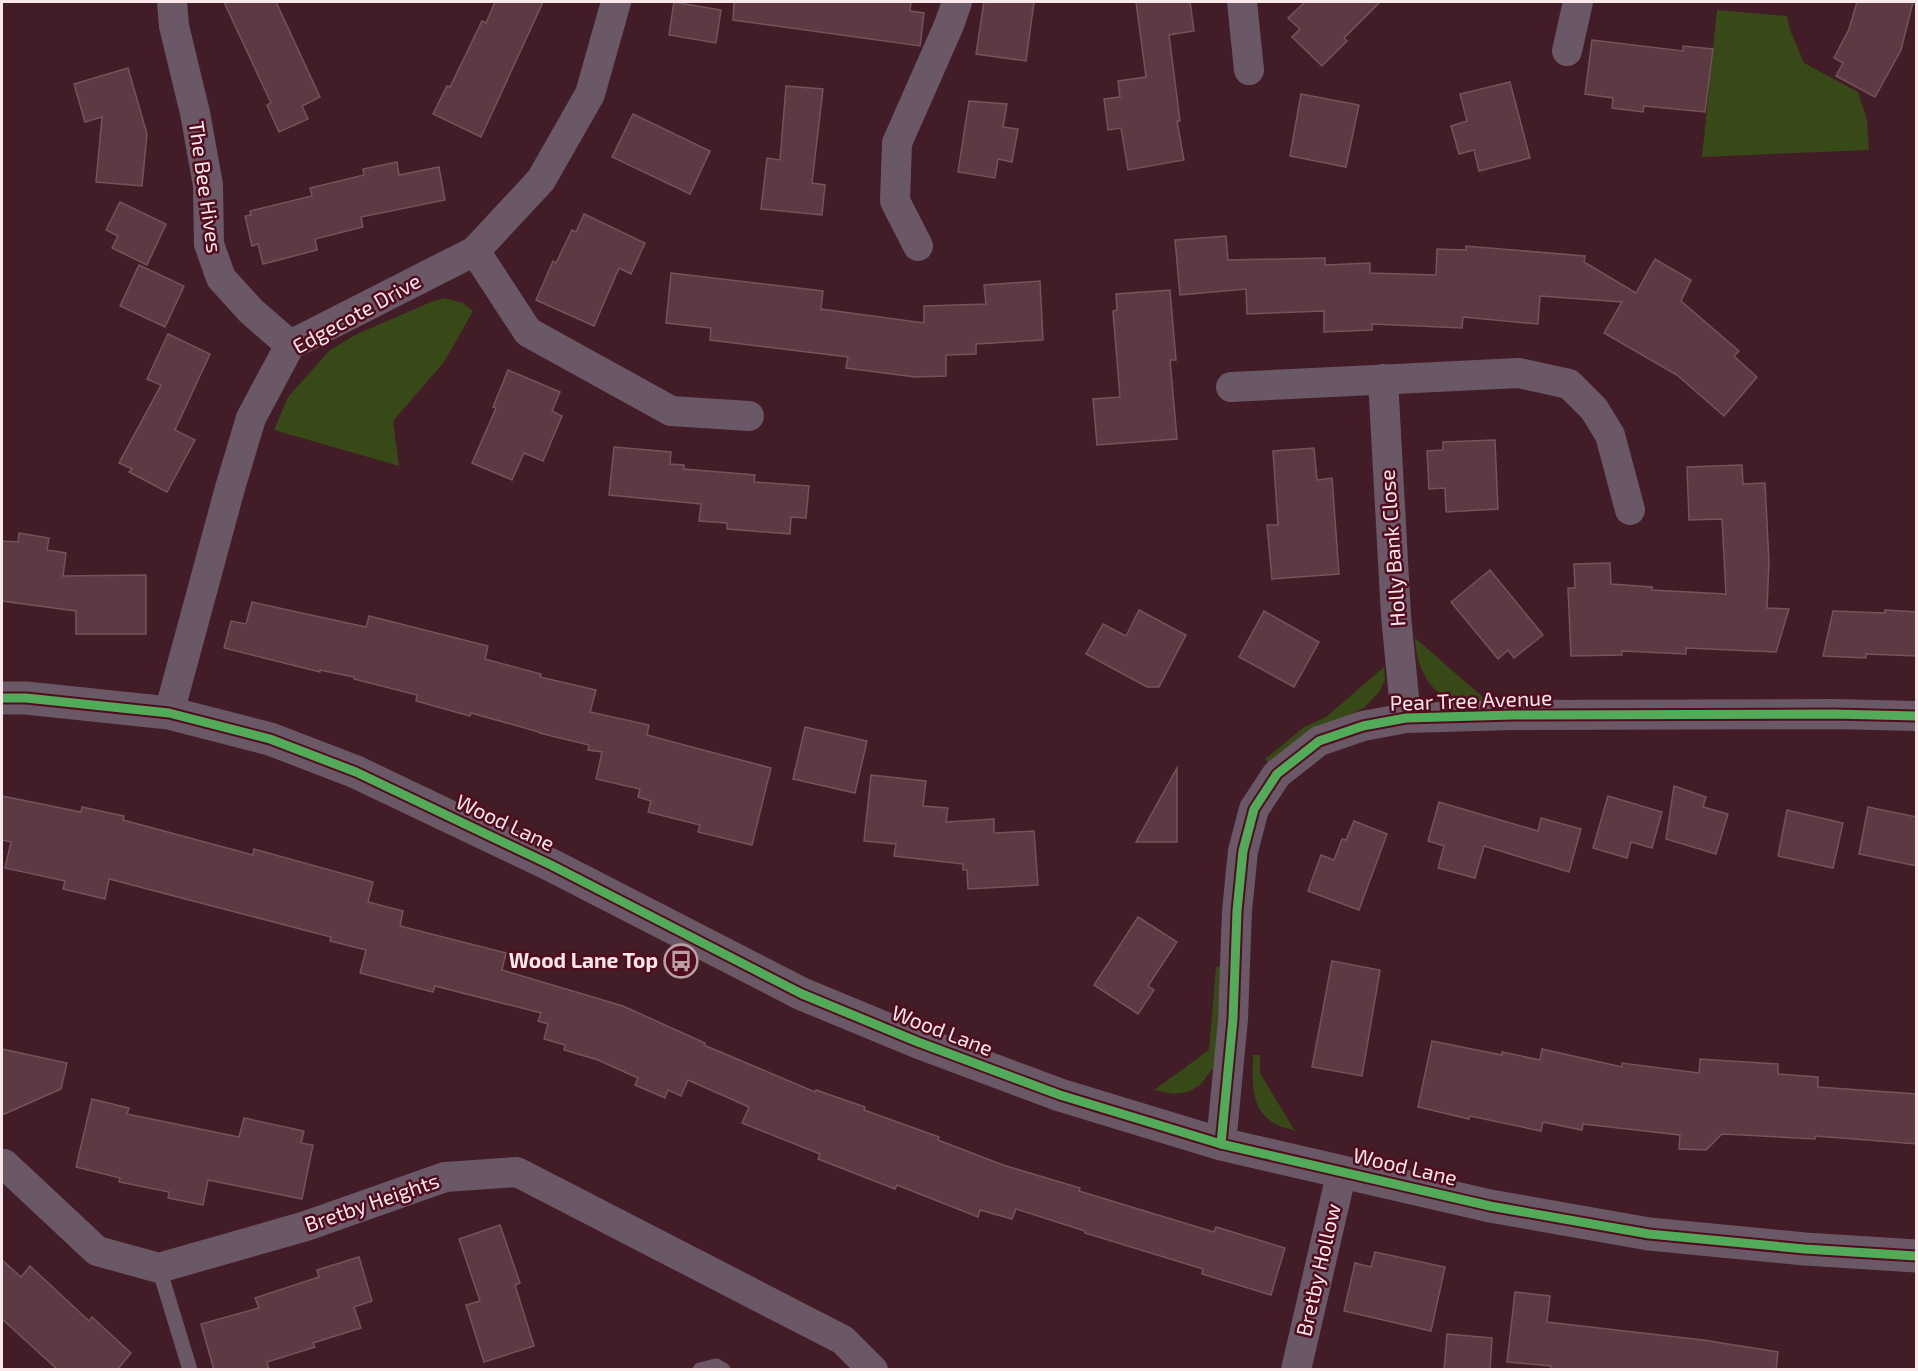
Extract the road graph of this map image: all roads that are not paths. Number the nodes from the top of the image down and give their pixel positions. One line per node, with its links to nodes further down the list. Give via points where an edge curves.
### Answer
1 (172, 2): 10 (street, The Bee Hives, via 208,185 209,243 221,278)
2 (616, 2): 9 (street, Edgecote Drive, via 590,94 574,123 541,180)
3 (957, 2): 8 (street, via 897,143 895,201)
4 (1242, 2): 7 (street)
5 (1578, 2): 6 (street)
6 (1567, 51)
7 (1250, 70)
8 (918, 246)
9 (475, 251): 10 (street, Edgecote Drive); 13 (street, via 528,332 671,411)
10 (290, 345): 16 (street, Edgecote Drive, via 251,418)
11 (1383, 379): 12 (street); 14 (street, via 1519,373 1569,384 1594,409 1610,435); 18 (street, Holly Bank Close, via 1396,616)
12 (1231, 387)
13 (749, 416)
14 (1630, 510)
15 (2, 698): 16 (street, Wood Lane)
16 (169, 713): 19 (street, Wood Lane, via 270,739 356,772 551,865 802,994 918,1042 1060,1095)
17 (1917, 716): 18 (street, Pear Tree Avenue)
18 (1406, 718): 19 (street, Pear Tree Avenue, via 1363,726 1319,741 1277,774 1254,809 1243,851 1237,911 1233,1019)
19 (1221, 1144): 21 (street, Wood Lane)
20 (4, 1164): 23 (street, via 97,1251)
21 (1342, 1171): 22 (street, Wood Lane, via 1490,1206 1649,1234); 28 (street, Bretby Hollow)
22 (1917, 1256)
23 (159, 1268): 24 (lane); 27 (street, Bretby Heights, via 306,1226 445,1177 517,1172 843,1340)
24 (190, 1370)
25 (700, 1370): 26 (lane, via 716,1366)
26 (723, 1370)
27 (873, 1370)
28 (1296, 1370)

